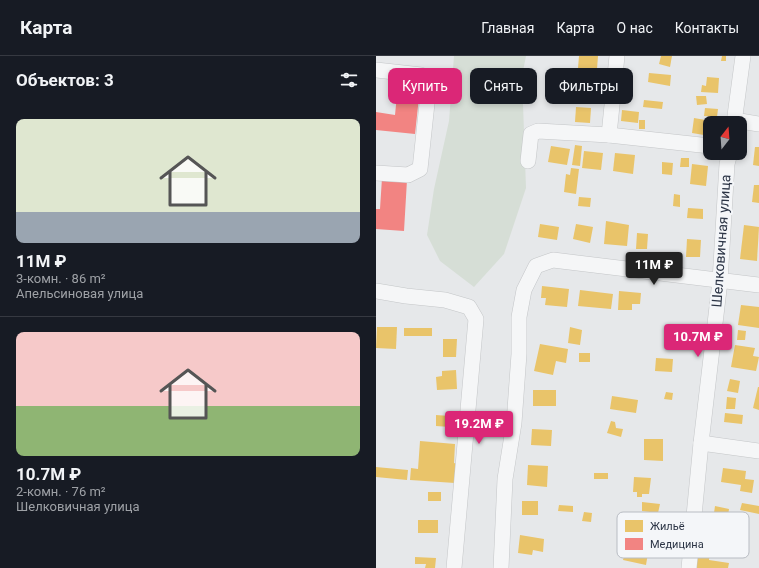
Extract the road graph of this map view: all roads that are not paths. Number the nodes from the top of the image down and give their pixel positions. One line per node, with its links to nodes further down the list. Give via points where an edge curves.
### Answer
1 (618, 56): 7 (street)
2 (743, 56): 4 (street)
3 (376, 70): 11 (street, via 421,75 429,85 420,169 408,175)
4 (735, 116)
5 (747, 123): 6 (street)
6 (759, 124)
7 (610, 135): 8 (street); 10 (street, via 538,131 531,134)
8 (703, 145)
9 (728, 160): 12 (street, Шелковичная улица)
10 (528, 161)
11 (376, 173)
12 (720, 281): 13 (street); 15 (street, Шелковичная улица); 20 (street, via 553,260 536,266 524,290 518,317 519,354 515,416 505,479)
13 (759, 285)
14 (376, 291): 19 (street, via 445,300 469,307 476,319)
15 (701, 444): 16 (street); 17 (street, Шелковичная улица)
16 (759, 450)
17 (694, 512)
18 (690, 558): 21 (street, Шелковичная улица)
19 (454, 568)
20 (501, 568)
21 (689, 568)

